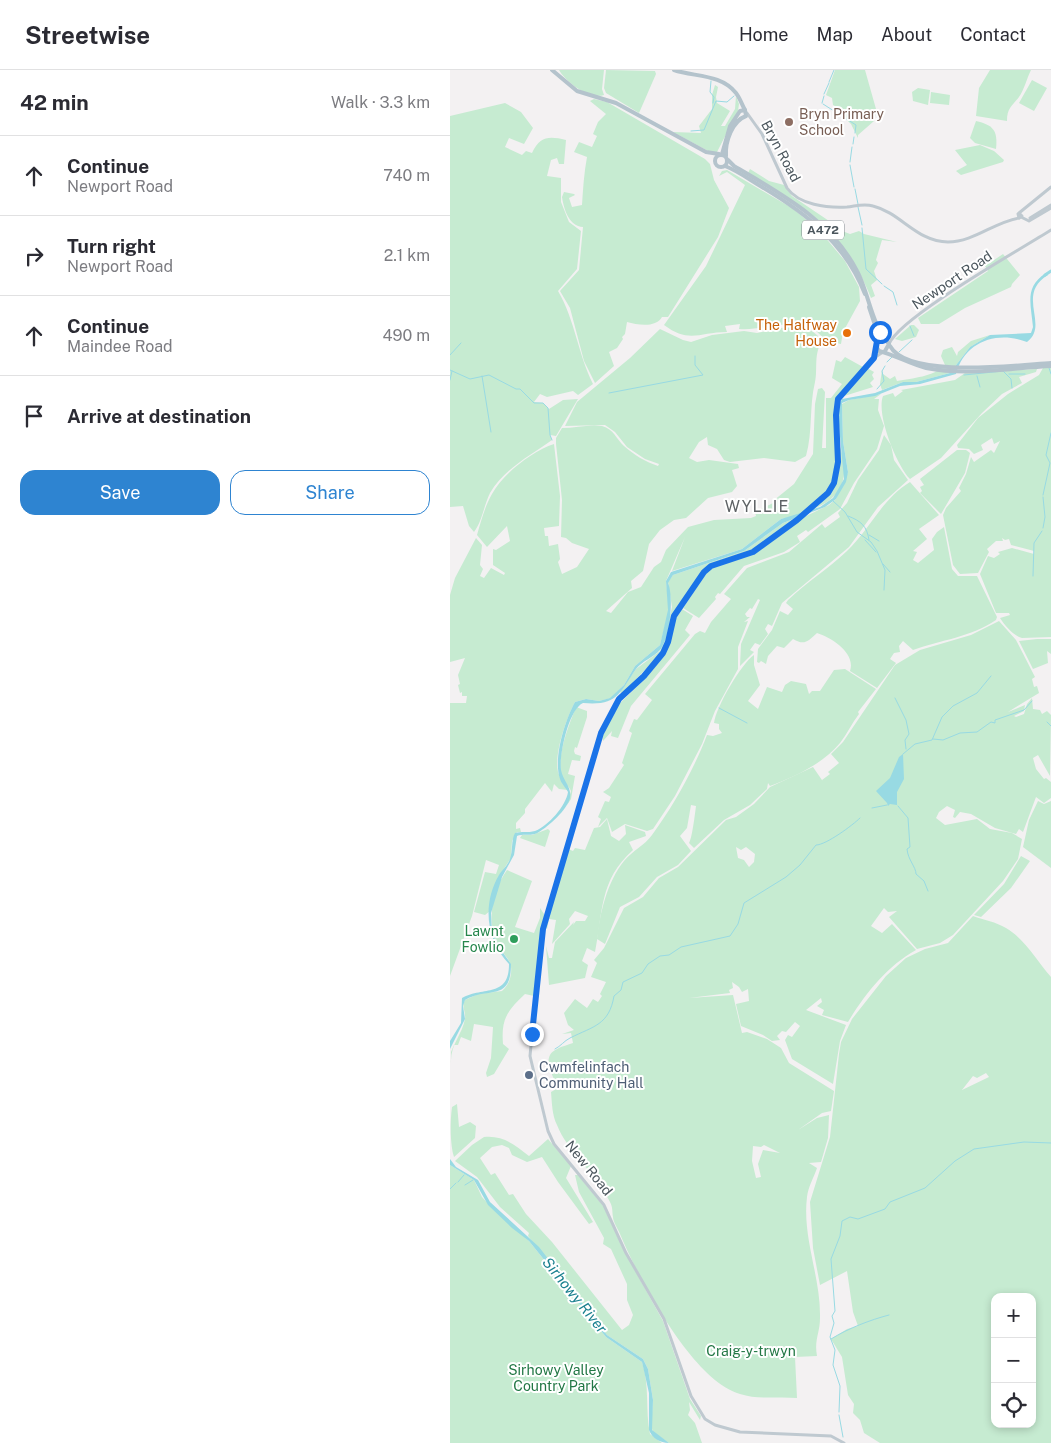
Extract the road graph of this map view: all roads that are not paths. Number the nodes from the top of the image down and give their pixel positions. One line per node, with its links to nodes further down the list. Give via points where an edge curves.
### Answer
1 (552, 70): 4 (main road, via 577,91 610,101)
2 (674, 70): 3 (main road, via 722,82 736,94)
3 (743, 114): 5 (main road, via 731,131); 11 (main road, Bryn Road, via 752,119 762,134 787,188 804,200 830,206 876,206 924,237 937,241 968,239)
4 (706, 152): 5 (main road); 6 (main road)
5 (722, 155): 6 (main road); 7 (main road)
6 (715, 160): 8 (main road, via 719,167)
7 (728, 160): 8 (main road); 14 (main road, A472, via 803,208 832,235 858,271)
8 (725, 166): 15 (main road, A472, via 800,210 832,239 861,284)
9 (1051, 187): 11 (main road)
10 (1051, 207): 11 (main road)
11 (1020, 216)
12 (1051, 230): 13 (main road, Newport Road, via 956,289)
13 (894, 336): 14 (main road, Newport Road); 16 (main road, Newport Road)
14 (885, 338): 15 (main road); 16 (main road)
15 (877, 341): 17 (main road)
16 (889, 345): 18 (main road); 19 (main road)
17 (877, 348): 18 (main road); 20 (main road)
18 (884, 352): 19 (main road); 20 (main road)
19 (894, 354): 21 (main road, via 932,366 973,369)
20 (874, 358): 22 (main road, New Road, via 838,399 836,475 828,493 813,508 753,552 711,566 704,572 674,616 663,653 615,704 601,733 541,939 530,1060 551,1139 604,1205 626,1253 664,1319 691,1396 705,1419 740,1432 820,1435)
21 (1051, 364)
22 (844, 1443)

